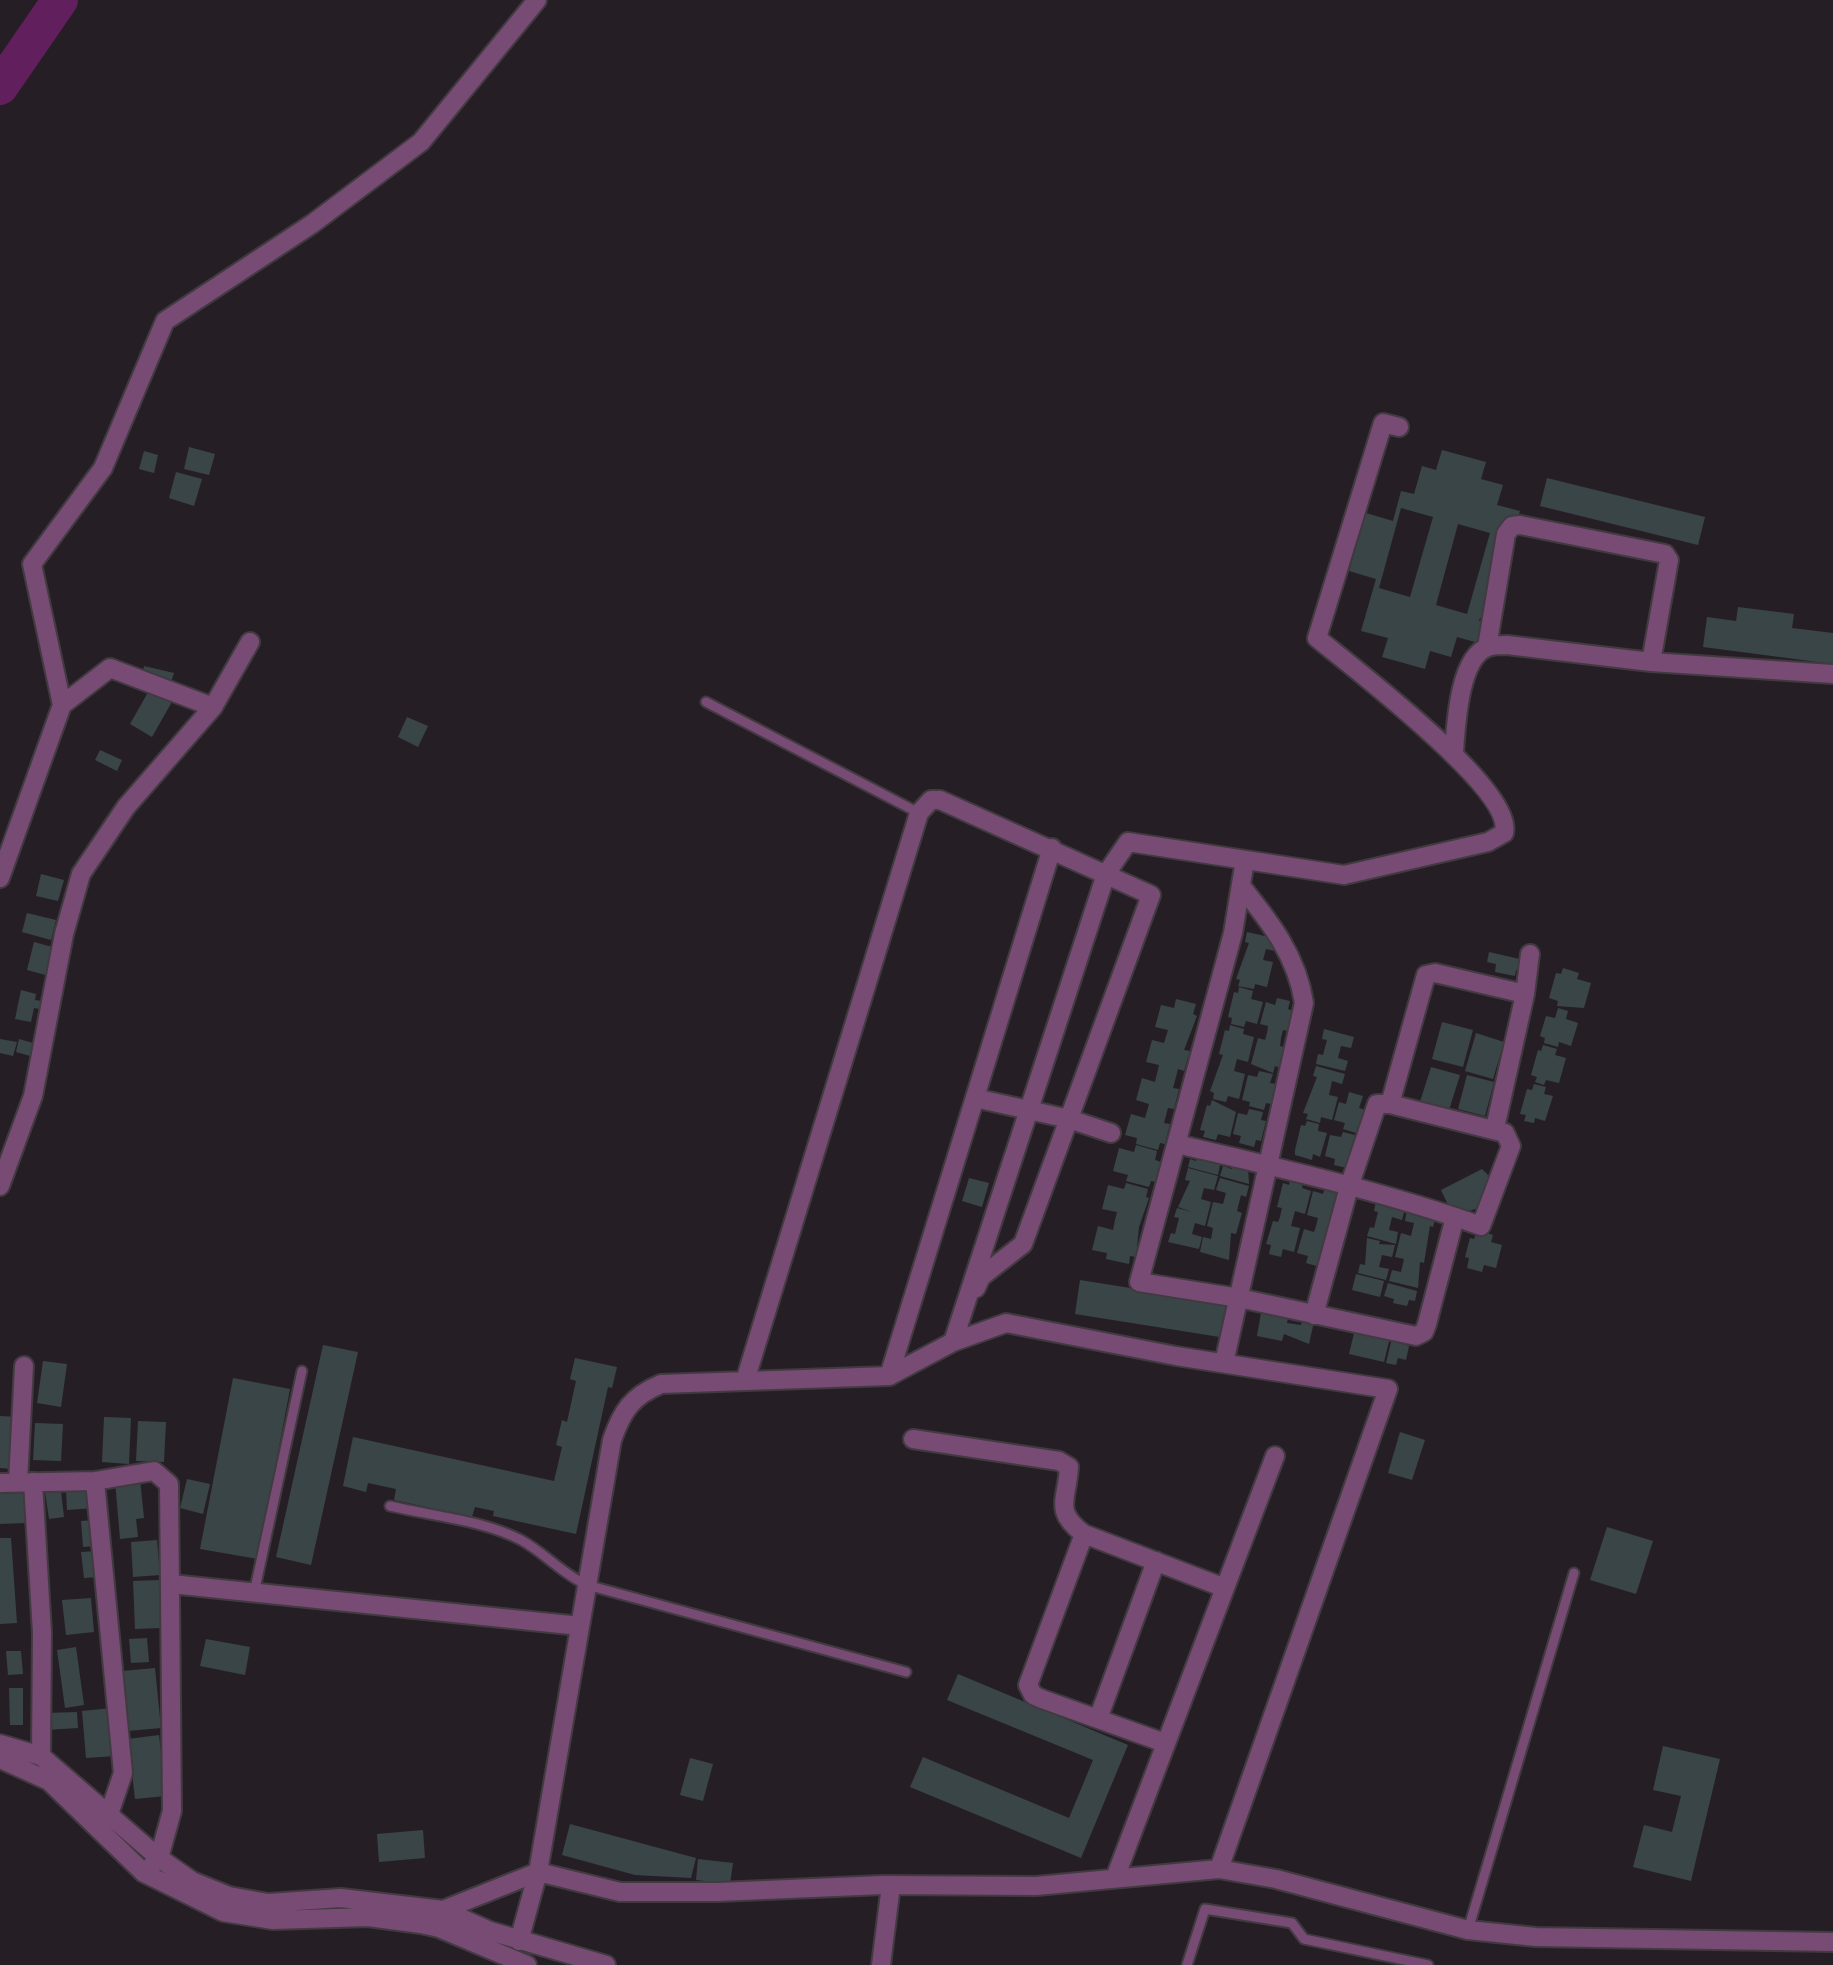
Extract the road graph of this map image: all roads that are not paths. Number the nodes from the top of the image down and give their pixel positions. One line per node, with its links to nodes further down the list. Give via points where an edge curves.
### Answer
1 (537, 0): 8 (street, via 421,142 312,224 165,321 103,468 32,564)
2 (1399, 427): 10 (street, via 1383,423 1317,638)
3 (250, 642): 9 (street)
4 (1487, 647): 5 (street); 5 (street, via 1506,534 1520,525 1665,554 1669,560); 10 (street, via 1469,663)
5 (1651, 662): 6 (street)
6 (1833, 674)
7 (706, 702): 11 (lane)
8 (62, 705): 9 (street, via 110,668); 15 (street)
9 (213, 707): 27 (street, via 126,807 81,874 33,1096)
10 (1454, 752): 13 (street, via 1504,818 1500,838 1344,875)
11 (919, 813): 12 (street, via 925,804 940,800); 37 (street)
12 (1052, 848): 14 (street); 19 (street)
13 (1245, 860): 14 (street, via 1128,842); 16 (street)
14 (1106, 874): 21 (street); 22 (street, via 1151,895)
15 (0, 878)
16 (1241, 886): 25 (street); 26 (street, via 1292,959 1304,1003)
17 (1530, 954): 18 (street)
18 (1525, 994): 20 (street, via 1426,975); 23 (street)
19 (975, 1098): 21 (street); 36 (street)
20 (1390, 1104): 23 (street); 28 (street, via 1377,1104)
21 (1026, 1109): 22 (street); 32 (street)
22 (1069, 1119): 24 (street); 32 (street, via 1023,1244 981,1277)
23 (1495, 1128): 29 (street, via 1505,1133 1511,1146 1484,1225)
24 (1111, 1133)
25 (1177, 1144): 26 (street); 30 (street, via 1139,1282)
26 (1270, 1166): 28 (street); 30 (street)
27 (0, 1186)
28 (1349, 1187): 29 (street); 31 (street)
29 (1455, 1217): 31 (street, via 1424,1332 1416,1336)
30 (1239, 1298): 31 (street); 33 (street)
31 (1314, 1315)
32 (953, 1342): 33 (street, via 1006,1323); 36 (street)
33 (1224, 1363): 59 (street, via 1388,1389)
34 (24, 1366): 41 (street)
35 (302, 1371): 49 (lane)
36 (889, 1376): 37 (street)
37 (745, 1381): 47 (street, via 661,1384 639,1393 621,1413)
38 (913, 1439): 43 (street, via 1059,1461 1069,1467 1066,1521)
39 (1275, 1456): 48 (street)
40 (95, 1481): 41 (street); 46 (street, via 154,1471 169,1484); 57 (street, via 123,1773)
41 (17, 1482): 55 (street, via 42,1633)
42 (390, 1506): 47 (lane, via 502,1532)
43 (1084, 1534): 44 (street); 52 (street, via 1028,1685 1033,1695)
44 (1156, 1561): 48 (street); 52 (street)
45 (1574, 1573): 65 (lane)
46 (171, 1584): 49 (street); 58 (street, via 172,1811)
47 (587, 1585): 50 (street); 51 (lane)
48 (1225, 1588): 53 (street)
49 (254, 1593): 50 (street)
50 (580, 1626): 60 (street)
51 (906, 1672)
52 (1098, 1719): 53 (street)
53 (1165, 1743): 62 (street)
54 (0, 1744): 55 (street)
55 (41, 1756): 57 (street)
56 (0, 1759): 61 (street, via 49,1781)
57 (108, 1817): 58 (street)
58 (159, 1858): 61 (street); 64 (street, via 192,1881 229,1896 268,1903 341,1898)
59 (1219, 1869): 62 (street); 65 (street)
60 (538, 1872): 63 (street, via 620,1892); 64 (street); 66 (street)
61 (144, 1873): 64 (street, via 223,1912 273,1920)
62 (1115, 1878): 63 (street, via 1036,1886)
63 (891, 1885): 70 (street)
64 (441, 1919): 66 (street); 68 (street)
65 (1468, 1930): 67 (street, via 1536,1937)
66 (519, 1941): 69 (street)
67 (1833, 1942)
68 (527, 1965)
69 (606, 1965)
70 (881, 1965)
71 (1187, 1965): 72 (lane, via 1205,1909 1292,1923 1304,1939)
72 (1428, 1965)

